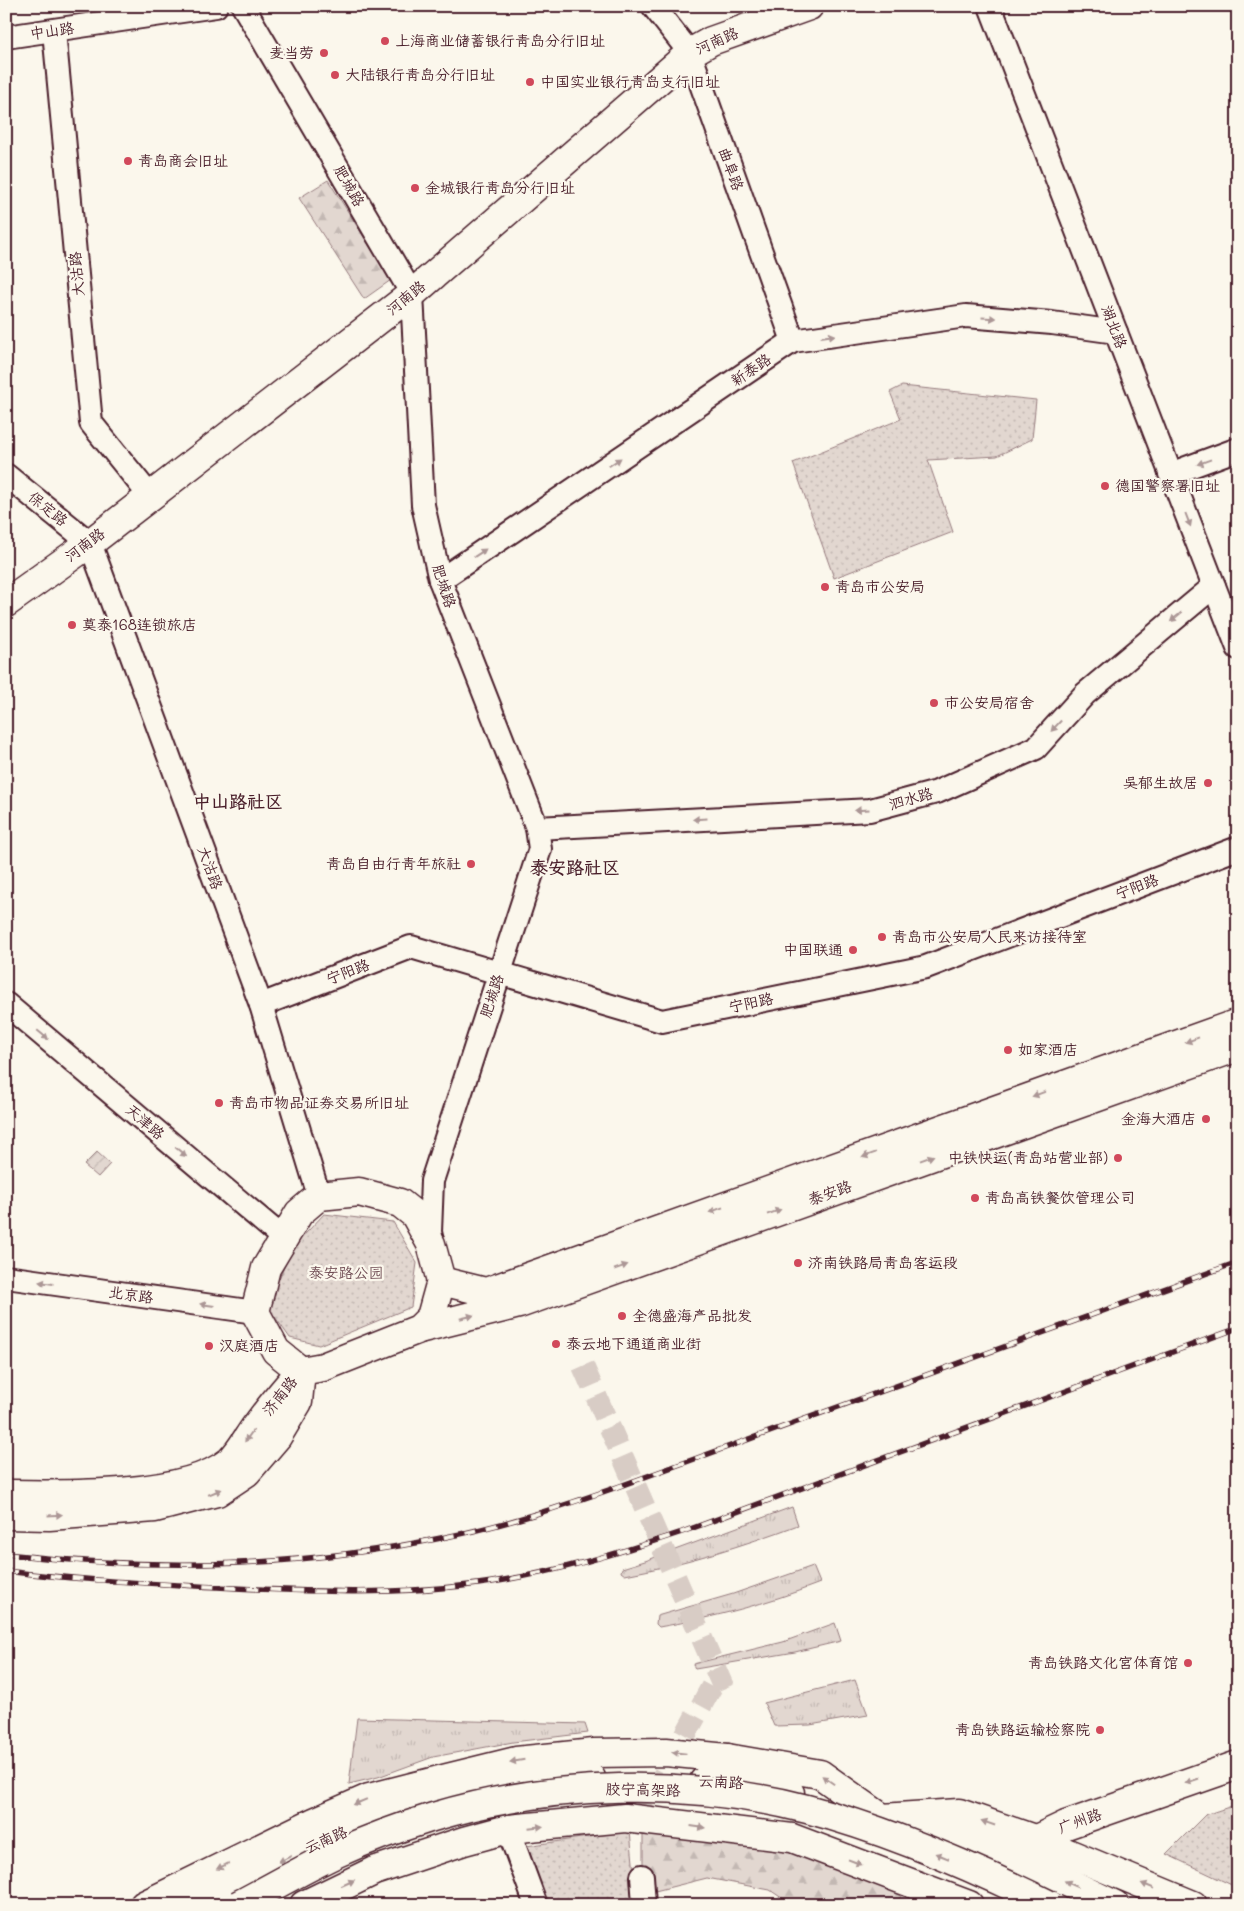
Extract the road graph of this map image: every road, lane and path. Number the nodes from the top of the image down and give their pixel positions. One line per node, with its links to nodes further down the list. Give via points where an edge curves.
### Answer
1 (216, 6): 6 (street, 中山路)
2 (243, 6): 9 (street, 肥城路)
3 (653, 6): 8 (street, 曲阜路)
4 (809, 6): 8 (main road, 河南路, via 710,41)
5 (990, 6): 10 (street, 湖北路)
6 (54, 31): 7 (street, 中山路); 15 (street, 大沽路, via 91,423)
7 (6, 37)
8 (690, 53): 9 (main road, 河南路); 11 (street, 曲阜路)
9 (412, 294): 15 (main road, 河南路); 17 (street, 肥城路, via 423,505)
10 (1116, 332): 11 (street, 新泰路, one-way to 10, via 966,316); 13 (street, 湖北路)
11 (793, 341): 17 (street, 新泰路, one-way to 11)
12 (1238, 449): 13 (street, one-way to 13)
13 (1170, 474): 18 (street, 湖北路, one-way to 18)
14 (6, 476): 16 (street, 保定路)
15 (150, 496): 16 (main road, 河南路)
16 (90, 543): 19 (main road, 河南路); 25 (street, 大沽路)
17 (440, 580): 21 (street, 肥城路)
18 (1214, 586): 20 (street, 湖北路); 21 (street, 泗水路, one-way to 21, via 1086,694 1036,748 937,792 870,810)
19 (6, 604)
20 (1238, 648)
21 (537, 828): 23 (street, 肥城路, via 540,849)
22 (1238, 848): 23 (street, 宁阳路, via 926,967 662,1021)
23 (499, 974): 25 (street, 宁阳路, via 411,948); 28 (street, 肥城路)
24 (6, 1004): 31 (street, 天津路, one-way to 31)
25 (261, 1005): 29 (street, 大沽路)
26 (1238, 1023): 33 (main road, 泰安路, one-way to 33, via 486,1292)
27 (1238, 1047): 35 (main road, 泰安路, one-way to 27, via 519,1304)
28 (432, 1181): 30 (street); 33 (street, 肥城路, via 430,1232)
29 (319, 1196): 30 (main road, via 360,1192); 31 (main road, via 299,1213)
30 (400, 1203): 33 (main road, via 415,1215 431,1244)
31 (284, 1239): 34 (main road, via 266,1268)
32 (6, 1277): 34 (street, 北京路, one-way to 32)
33 (441, 1281): 35 (main road, via 431,1317)
34 (255, 1312): 36 (main road, via 276,1351)
35 (419, 1329): 36 (main road, 泰安路, via 323,1367)
36 (301, 1371): 37 (main road, 济南路, one-way to 37, via 278,1395 231,1460 211,1473 151,1489); 38 (main road, 济南路, one-way to 36, via 49,1516 155,1508 217,1492 246,1472 277,1437 298,1402)
37 (6, 1494)
38 (6, 1515)
39 (1238, 1765): 42 (main road, 广州路, one-way to 42)
40 (882, 1818): 42 (main road, 云南路, one-way to 40, via 959,1813); 43 (main road); 45 (main road, 云南路, one-way to 45, via 748,1783 625,1777 551,1779 475,1792 382,1816 326,1839); 47 (main road, one-way to 47, via 820,1774 728,1758 666,1752 594,1753 516,1761 369,1798)
41 (508, 1829): 46 (main road, one-way to 46, via 625,1818 792,1838); 50 (main road, one-way to 41, via 374,1871); 51 (street)
42 (1034, 1839): 43 (main road, 广州路); 55 (main road, 云南路, one-way to 42)
43 (1008, 1854): 46 (main road, 广州路); 54 (main road, one-way to 43)
44 (642, 1876): 52 (street)
45 (241, 1892): 48 (main road, 云南路); 49 (street); 53 (main road, 胶宁高架路, one-way to 45, bridge, via 918,1847 807,1810 735,1795 663,1788 594,1789 516,1798 433,1817)
46 (952, 1902)
47 (144, 1905)
48 (192, 1905)
49 (252, 1905)
50 (304, 1905)
51 (536, 1905)
52 (644, 1905)
53 (1050, 1905)
54 (1115, 1905)
55 (1193, 1905)

